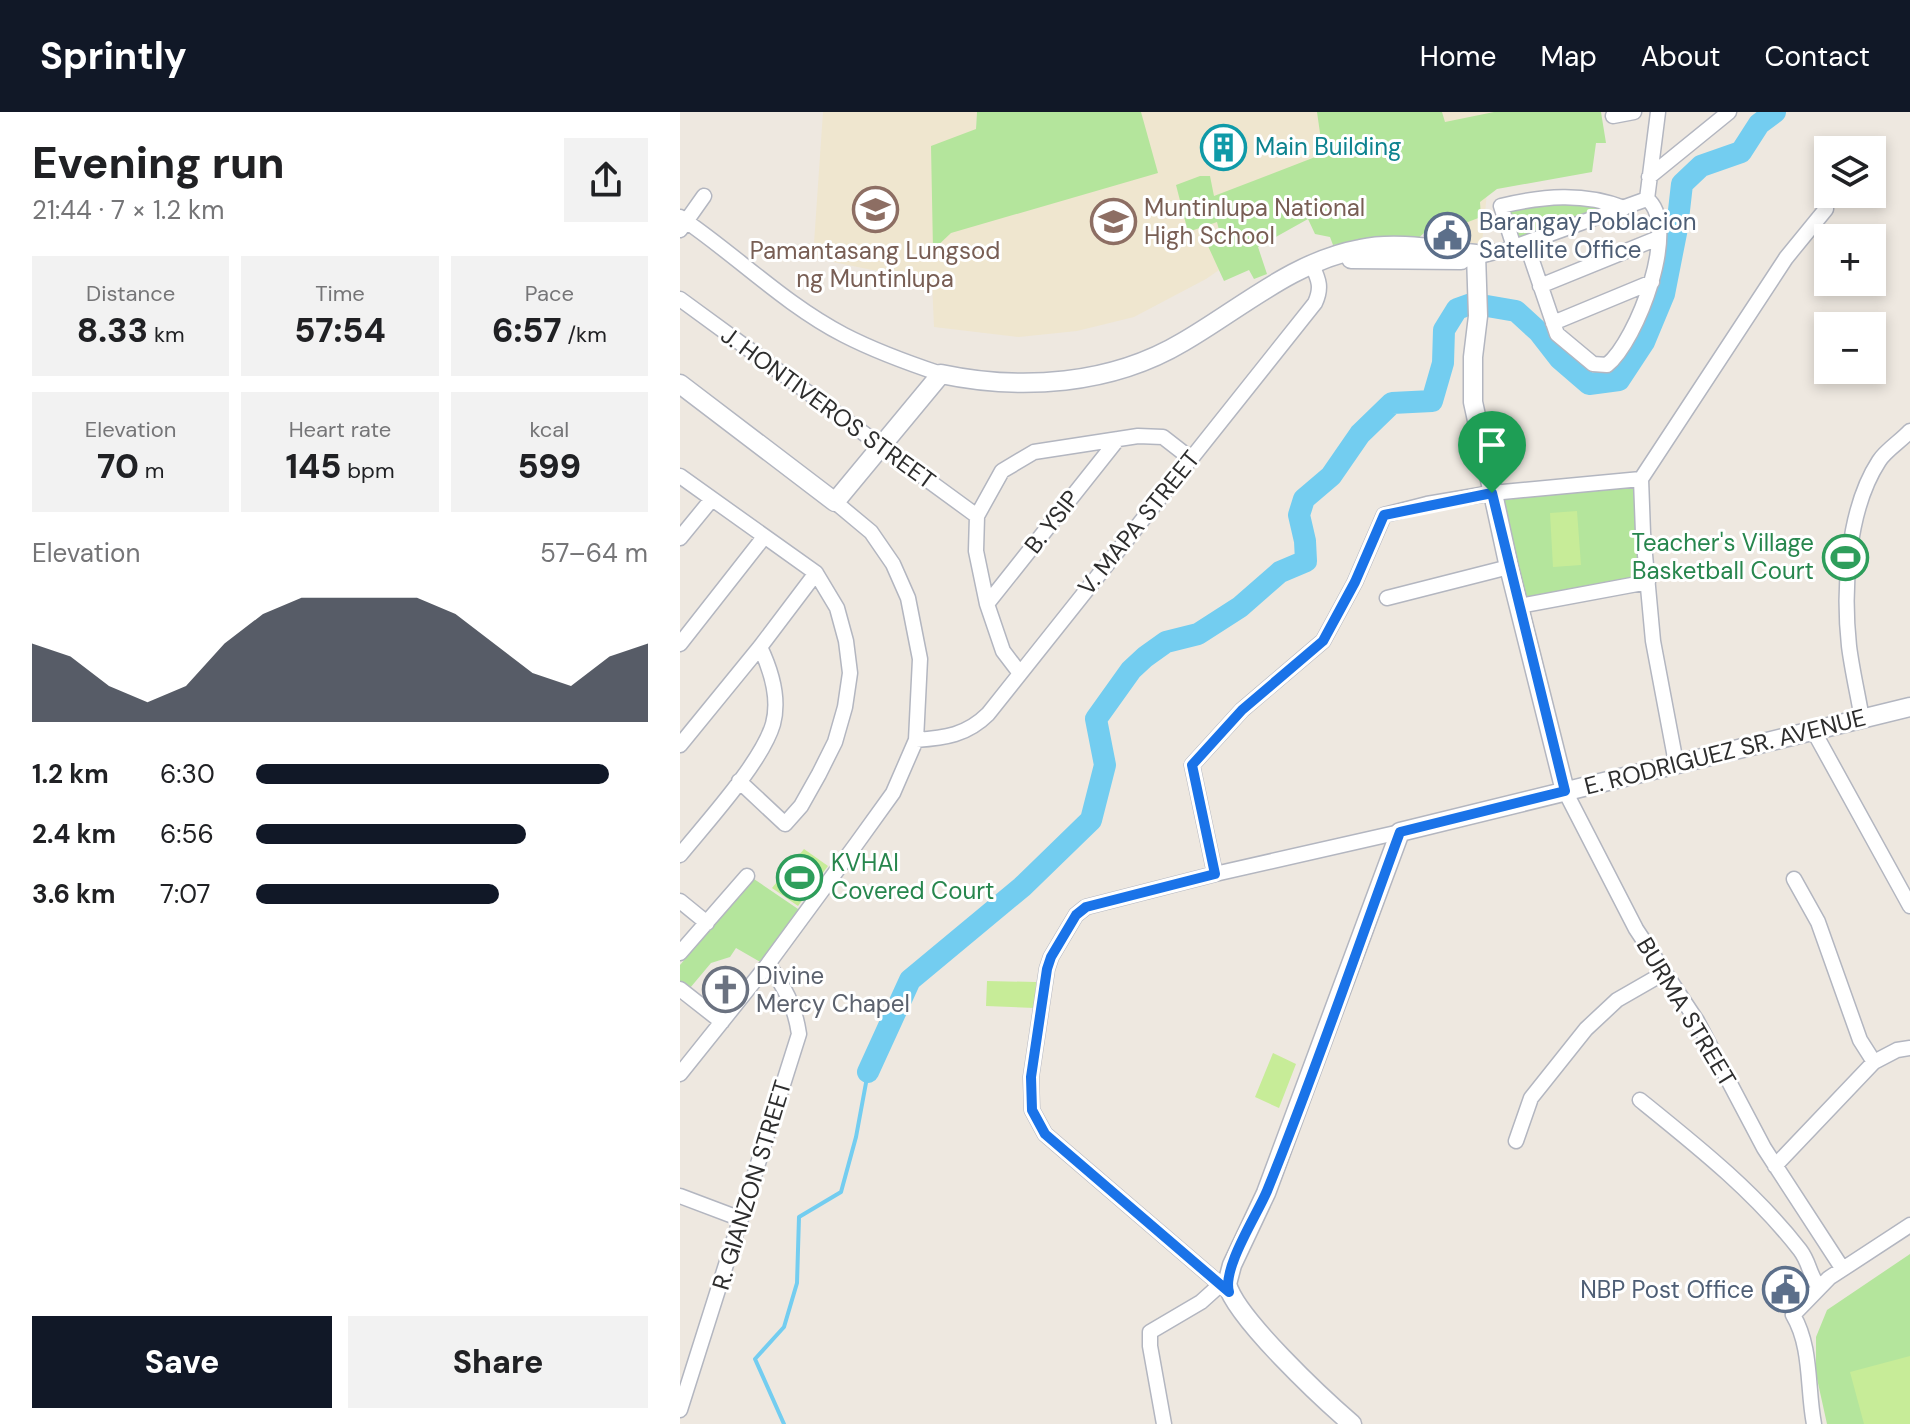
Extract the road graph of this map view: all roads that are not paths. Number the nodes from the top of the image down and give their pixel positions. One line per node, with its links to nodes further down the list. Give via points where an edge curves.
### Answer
1 (1634, 112): 4 (street)
2 (1658, 112): 5 (street)
3 (1729, 112): 5 (street)
4 (1613, 116)
5 (1649, 177): 7 (street)
6 (704, 196): 10 (street)
7 (1647, 199): 8 (street); 11 (street, via 1658,211)
8 (1624, 208): 12 (street); 12 (street, via 1572,196 1501,206)
9 (1826, 209): 26 (street, via 1786,258)
10 (682, 223): 19 (street, via 843,334)
11 (1658, 238): 15 (street); 16 (street)
12 (1520, 245): 13 (street); 16 (street)
13 (1476, 256): 14 (street, via 1452,249 1375,247); 27 (street, via 1473,402)
14 (1312, 265): 19 (street, via 1183,343 1103,373 1007,384); 24 (street, V. MAPA STREET, via 1320,282 1315,303)
15 (1652, 282): 18 (street); 18 (street, via 1630,336 1607,365 1593,364 1563,341)
16 (1540, 286): 18 (street)
17 (680, 299): 23 (street, J. HONTIVEROS STREET)
18 (1553, 323)
19 (941, 374): 23 (street)
20 (680, 384): 29 (street)
21 (1910, 431): 43 (street, via 1880,459 1866,489 1847,570 1849,645)
22 (1118, 439): 24 (street, via 1163,437); 30 (street, via 1034,452 1002,471); 37 (street, B. YSIP)
23 (881, 446): 29 (street); 30 (street, J. HONTIVEROS STREET)
24 (1190, 458): 41 (street, V. MAPA STREET)
25 (680, 476): 28 (street)
26 (1641, 479): 27 (street); 35 (street)
27 (1492, 493): 33 (street); 52 (street, via 1384,515 1323,641 1242,710 1195,761 1195,789)
28 (712, 499): 31 (street); 32 (street)
29 (835, 502): 45 (street, via 871,532 908,598 920,659)
30 (977, 516): 37 (street, via 976,551)
31 (764, 537): 34 (street); 39 (street)
32 (680, 538)
33 (1509, 567): 36 (street); 38 (street)
34 (816, 573): 40 (street); 48 (street, via 837,608 850,673 835,742 801,806 785,824)
35 (1648, 582): 38 (street); 47 (street, via 1653,641)
36 (1387, 598)
37 (987, 604): 41 (street, via 1003,651)
38 (1519, 606): 49 (street)
39 (680, 644)
40 (760, 647): 46 (street); 48 (street, via 769,665 775,712 768,737)
41 (1019, 672): 45 (street, V. MAPA STREET, via 976,725 944,738)
42 (1910, 707): 43 (street, E. RODRIGUEZ SR. AVENUE)
43 (1862, 719): 44 (street, E. RODRIGUEZ SR. AVENUE)
44 (1813, 730): 47 (street, E. RODRIGUEZ SR. AVENUE); 56 (street)
45 (916, 740): 59 (street, via 893,793)
46 (680, 745)
47 (1676, 763): 49 (street, E. RODRIGUEZ SR. AVENUE)
48 (739, 781): 51 (street)
49 (1565, 791): 50 (street, E. RODRIGUEZ SR. AVENUE); 60 (street, BURMA STREET)
50 (1400, 832): 52 (street); 74 (street, via 1266,1193)
51 (680, 855)
52 (1215, 874): 74 (street, via 1086,907 1076,915 1047,969 1031,1077 1032,1110 1045,1134)
53 (747, 876): 57 (street)
54 (1794, 879): 64 (street, via 1818,922 1860,1040)
55 (680, 901): 57 (street)
56 (1910, 906)
57 (707, 923): 58 (street)
58 (680, 953)
59 (768, 964): 62 (street); 70 (street, R. GIANZON STREET, via 789,994 799,1034)
60 (1664, 973): 67 (street, via 1617,1000 1586,1029 1531,1098); 68 (street, BURMA STREET, via 1697,1021)
61 (680, 989): 62 (street)
62 (722, 1022): 65 (street)
63 (1910, 1048): 64 (street)
64 (1874, 1062): 68 (street)
65 (680, 1074)
66 (1640, 1100): 73 (street, via 1768,1213 1807,1260)
67 (1516, 1141)
68 (1775, 1166): 72 (street, BURMA STREET)
69 (680, 1196): 70 (street)
70 (741, 1219): 75 (street, R. GIANZON STREET)
71 (1910, 1225): 72 (street)
72 (1842, 1268): 73 (street)
73 (1819, 1287): 78 (street, via 1793,1315 1806,1349)
74 (1225, 1288): 76 (street, via 1150,1332); 77 (street, via 1276,1350)
75 (680, 1410)
76 (1164, 1424)
77 (1352, 1424)
78 (1814, 1424)

